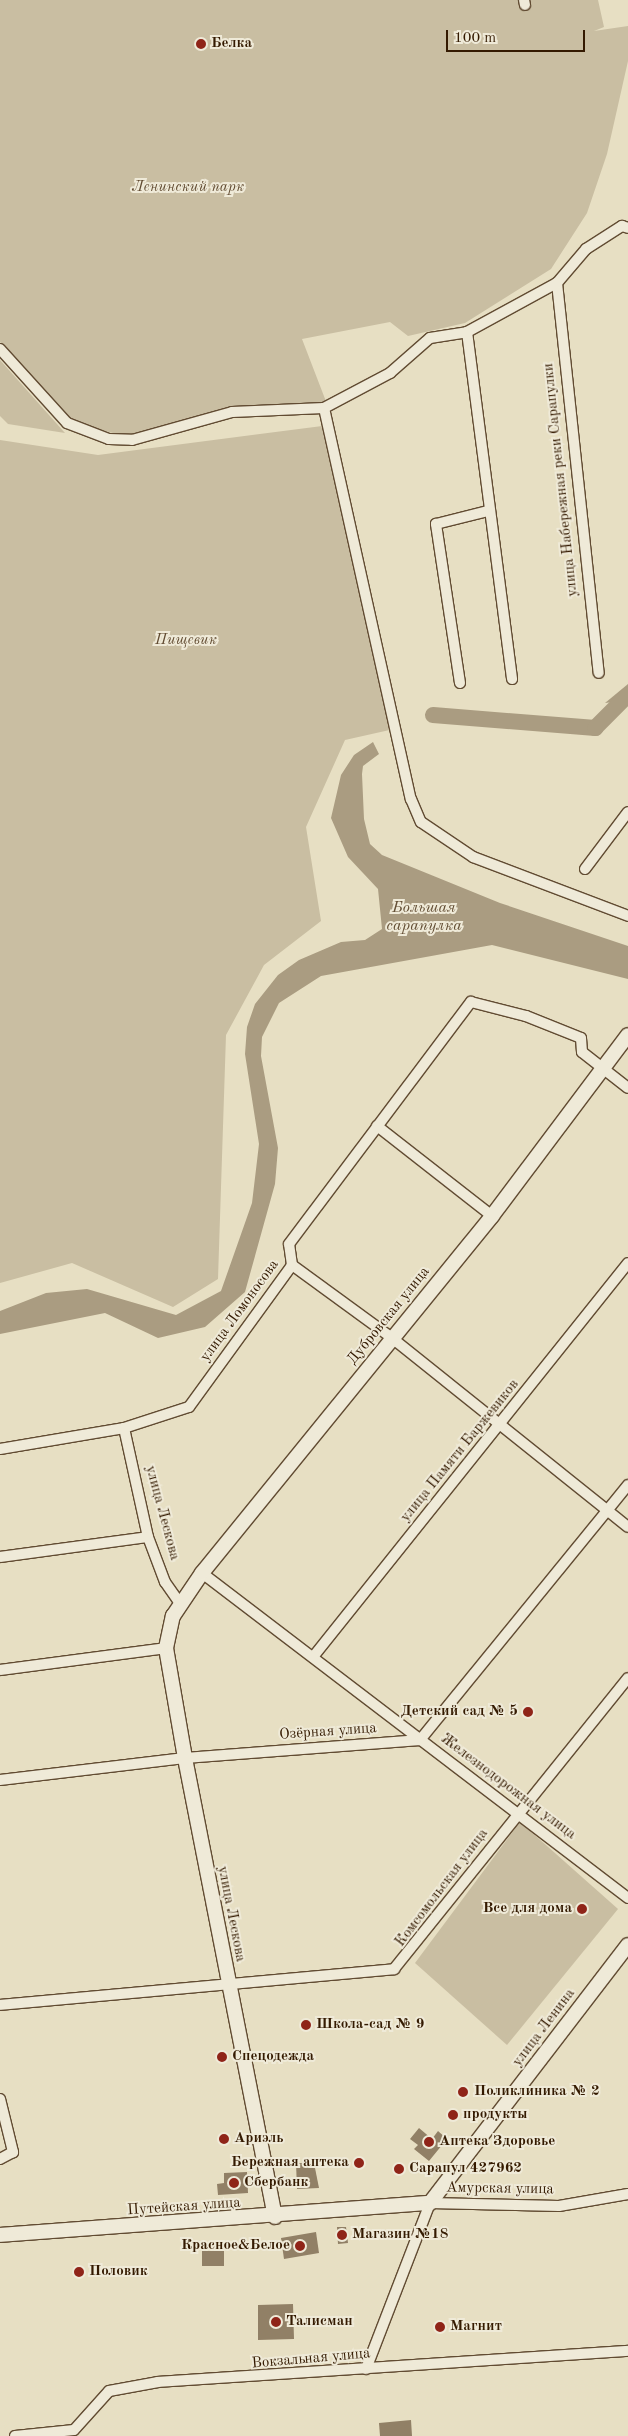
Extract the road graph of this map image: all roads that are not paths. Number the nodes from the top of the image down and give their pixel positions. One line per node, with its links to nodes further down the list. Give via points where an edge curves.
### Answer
1 (628, 228): 2 (street, via 622,226 586,249)
2 (557, 283): 3 (street); 7 (street, улица Набережная реки Сарапулки)
3 (467, 332): 5 (street, via 430,338 390,373); 6 (street)
4 (0, 349): 5 (street, via 67,424 109,439 132,440 232,412)
5 (324, 408): 12 (street, via 411,799 421,822 474,857)
6 (488, 511): 8 (street); 9 (street, via 436,524)
7 (599, 673)
8 (512, 679)
9 (460, 683)
10 (628, 812): 11 (street)
11 (585, 869)
12 (628, 916)
13 (628, 1035): 14 (street, Дубровская улица)
14 (601, 1068): 15 (street); 16 (street, улица Ломоносова, via 582,1052 581,1038 526,1016 471,1002); 17 (street, Дубровская улица)
15 (628, 1088)
16 (377, 1126): 17 (street); 19 (street, улица Ломоносова, via 289,1244)
17 (492, 1216): 20 (street, Дубровская улица)
18 (628, 1263): 21 (street, улица Памяти Баржевиков)
19 (292, 1265): 20 (street); 22 (street, улица Ломоносова, via 189,1407)
20 (392, 1338): 21 (street); 29 (street, Дубровская улица)
21 (501, 1424): 25 (street); 33 (street, улица Памяти Баржевиков)
22 (124, 1428): 23 (street, улица Ломоносова); 27 (street, улица Лескова)
23 (0, 1449)
24 (628, 1485): 25 (street)
25 (607, 1510): 26 (street); 36 (street)
26 (628, 1527)
27 (148, 1537): 28 (street); 30 (street, улица Лескова, via 165,1582)
28 (0, 1557)
29 (202, 1573): 30 (street, Дубровская улица); 33 (street, Железнодорожная улица)
30 (179, 1602): 31 (street, Дубровская улица)
31 (173, 1616): 32 (street, улица Лескова)
32 (166, 1648): 34 (street); 37 (street, улица Лескова)
33 (314, 1657): 36 (street, Железнодорожная улица)
34 (0, 1670)
35 (628, 1678): 39 (street, Комсомольская улица)
36 (420, 1740): 37 (street, Озёрная улица); 39 (street, Железнодорожная улица)
37 (185, 1758): 38 (street, Озёрная улица); 42 (street, улица Лескова)
38 (0, 1780)
39 (518, 1812): 40 (street, Железнодорожная улица); 42 (street, Комсомольская улица, via 402,1964)
40 (628, 1898)
41 (628, 1945): 47 (street, улица Ленина)
42 (228, 1987): 43 (street, Комсомольская улица); 48 (street, улица Лескова)
43 (0, 2006)
44 (0, 2099): 45 (street, via 13,2152)
45 (0, 2159)
46 (628, 2194): 47 (street, Амурская улица, via 559,2206)
47 (430, 2203): 48 (street, Путейская улица); 51 (street, улица Ленина)
48 (275, 2217): 49 (street, Путейская улица)
49 (0, 2235)
50 (628, 2351): 51 (street, Вокзальная улица)
51 (366, 2369): 52 (street, Вокзальная улица, via 158,2382 108,2391 74,2430)
52 (15, 2436)

